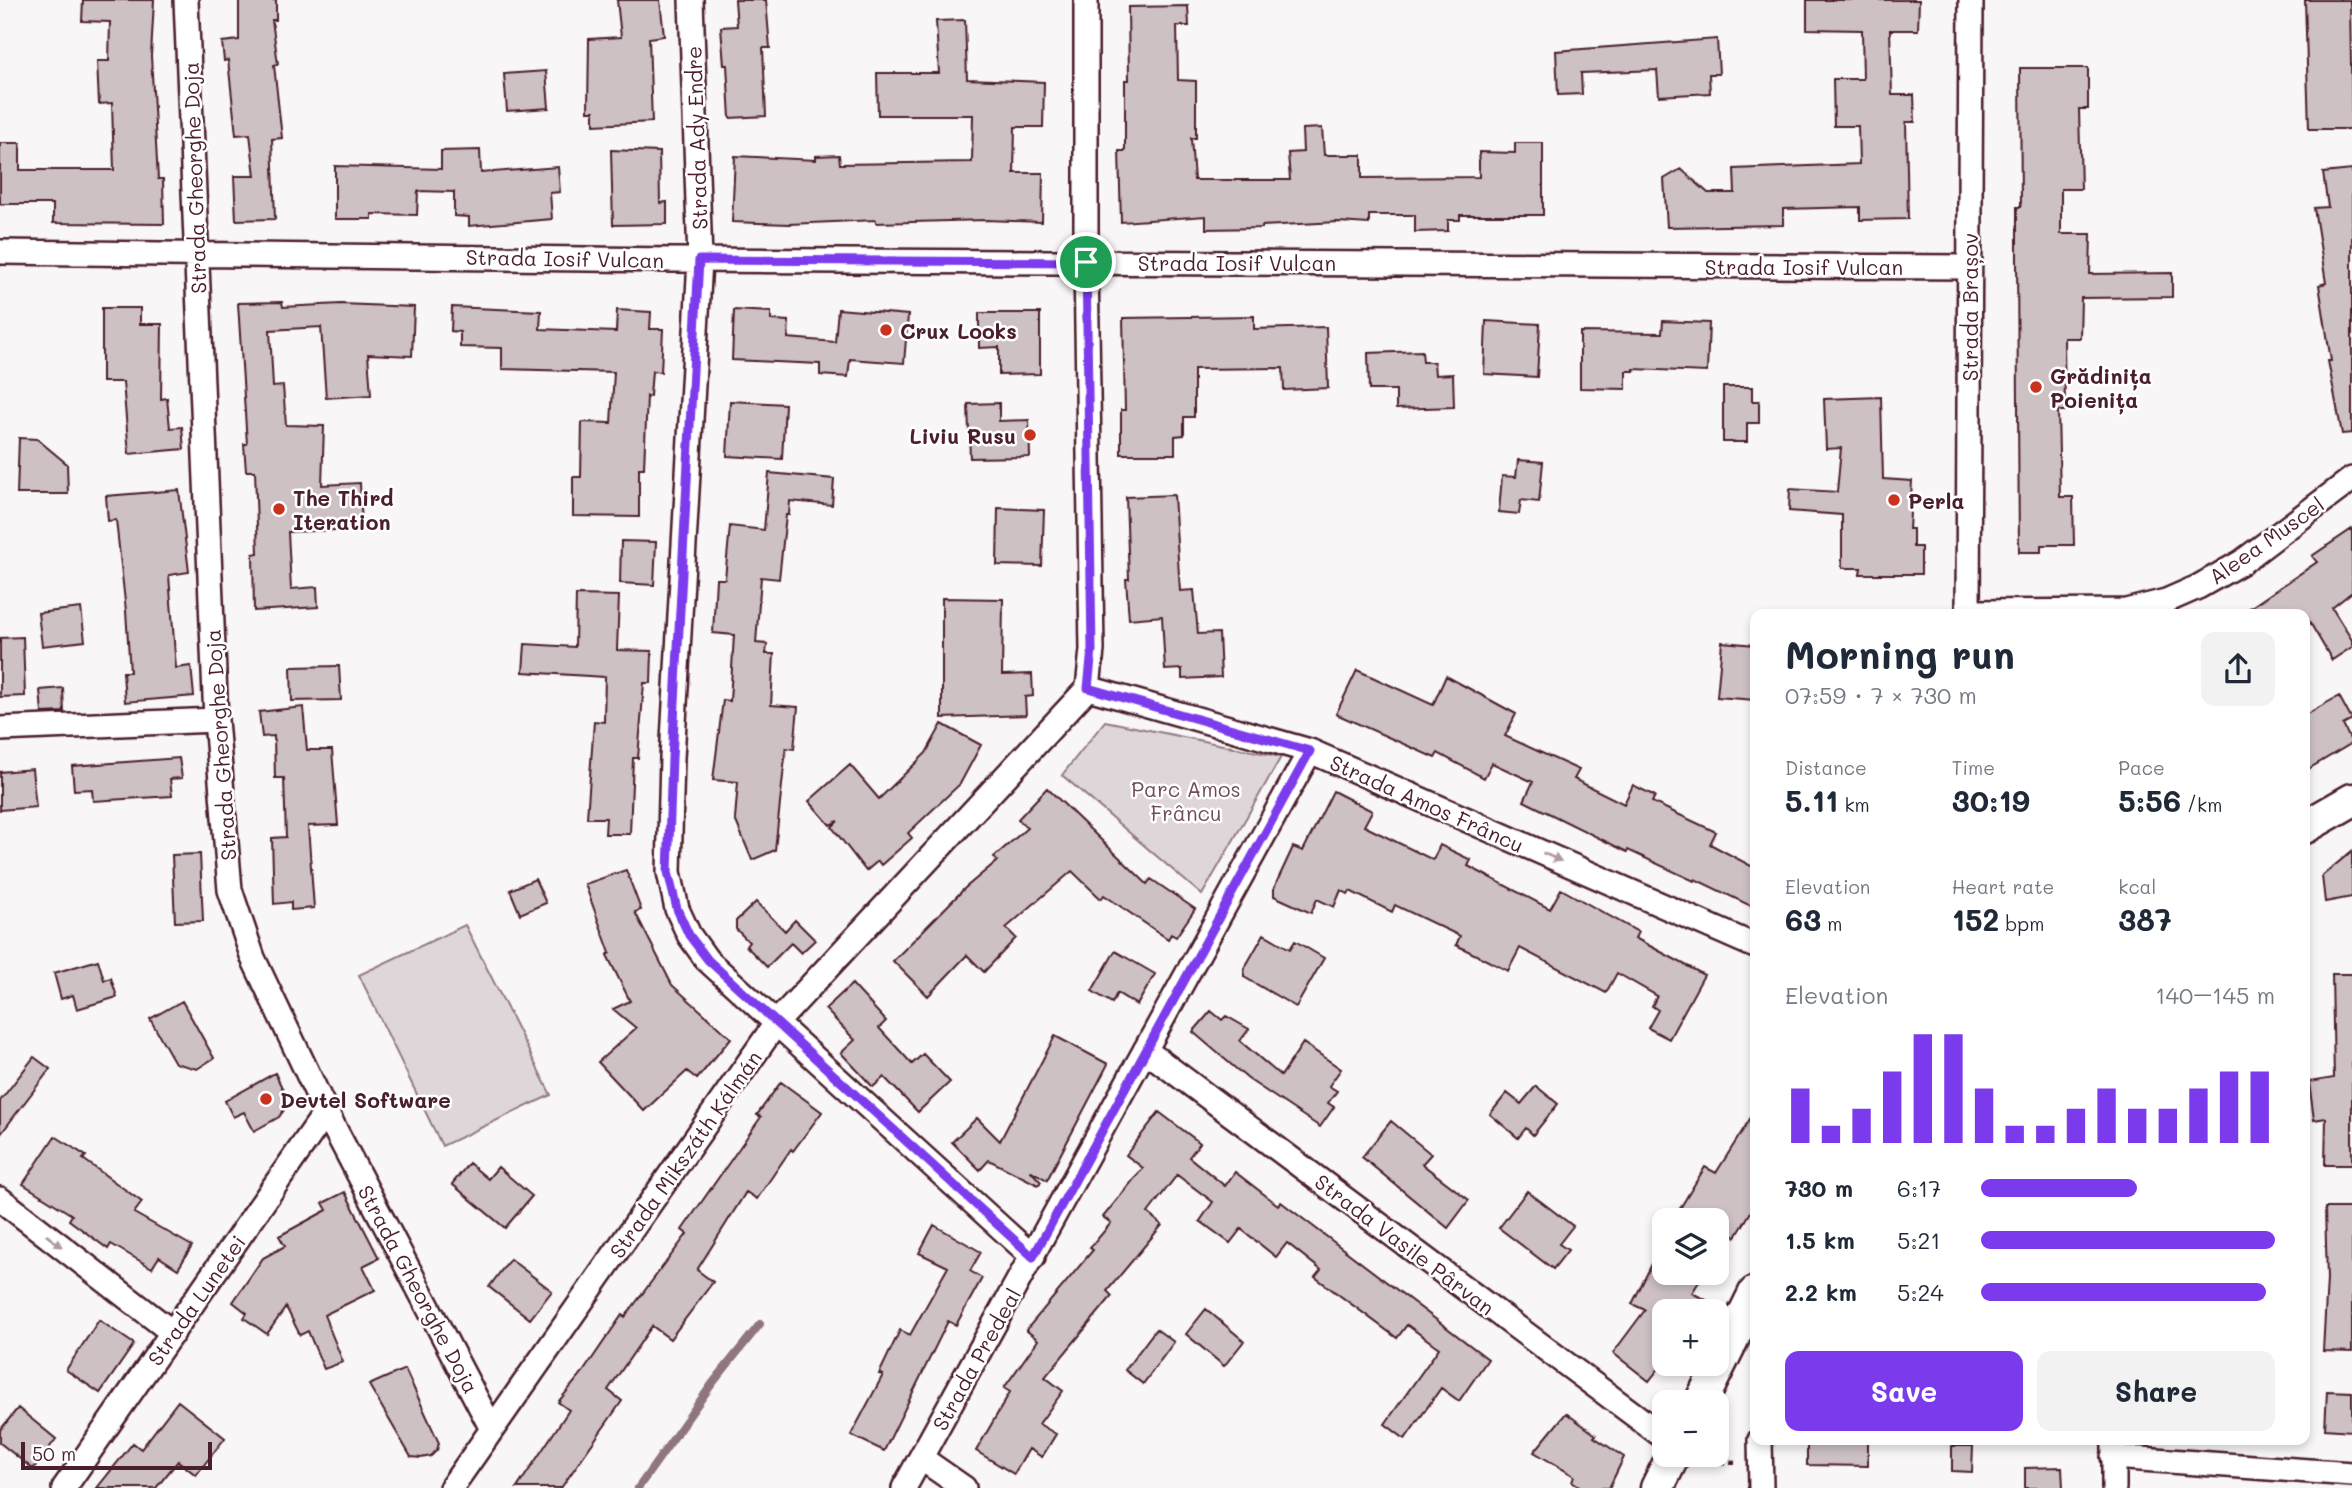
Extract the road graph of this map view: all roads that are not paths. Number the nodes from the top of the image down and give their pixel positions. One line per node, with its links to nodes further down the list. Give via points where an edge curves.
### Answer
1 (186, 0): 6 (street, Strada Gheorghe Doja)
2 (691, 0): 7 (street, Strada Ady Endre)
3 (1086, 0): 8 (street)
4 (1970, 0): 9 (street, Strada Brașov)
5 (0, 252): 6 (street, Strada Iosif Vulcan)
6 (197, 253): 7 (street, Strada Iosif Vulcan); 14 (street, Strada Gheorghe Doja)
7 (699, 260): 8 (street, Strada Iosif Vulcan); 20 (street, Strada Ady Endre, via 668,872 689,935 708,960)
8 (1086, 262): 9 (street, Strada Iosif Vulcan); 13 (street, via 1092,650)
9 (1969, 267): 11 (street, Strada Brașov)
10 (2352, 479): 12 (street, Aleea Muscel, via 2242,562 2166,601)
11 (1968, 609)
12 (2134, 609)
13 (1088, 688): 16 (street, Strada Amos Frâncu); 20 (street, Strada Mikszáth Kálmán)
14 (216, 720): 15 (street); 22 (street, Strada Gheorghe Doja, via 230,890 253,958)
15 (0, 729)
16 (1310, 751): 19 (street, Strada Amos Frâncu, one-way to 19); 21 (street, Strada Predeal)
17 (2352, 800): 18 (main road)
18 (2310, 824)
19 (1750, 944)
20 (777, 1022): 24 (street, Strada Ady Endre); 28 (street, Strada Mikszáth Kálmán)
21 (1145, 1050): 24 (street, Strada Predeal); 30 (street, Strada Vasile Pârvan)
22 (326, 1112): 26 (street, Strada Lunetei); 28 (street, Strada Gheorghe Doja)
23 (0, 1199): 26 (street, one-way to 26)
24 (1033, 1257): 32 (street, Strada Predeal)
25 (1750, 1303): 27 (main road)
26 (173, 1333): 34 (street, Strada Lunetei)
27 (1707, 1390)
28 (492, 1429): 35 (street, Strada Mikszáth Kálmán)
29 (1760, 1445): 38 (street)
30 (1652, 1448)
31 (2114, 1449): 33 (street); 39 (street)
32 (921, 1458): 36 (street, Strada Predeal); 37 (street)
33 (2352, 1474)
34 (64, 1488)
35 (451, 1488)
36 (904, 1488)
37 (964, 1488)
38 (1761, 1488)
39 (2114, 1488)

